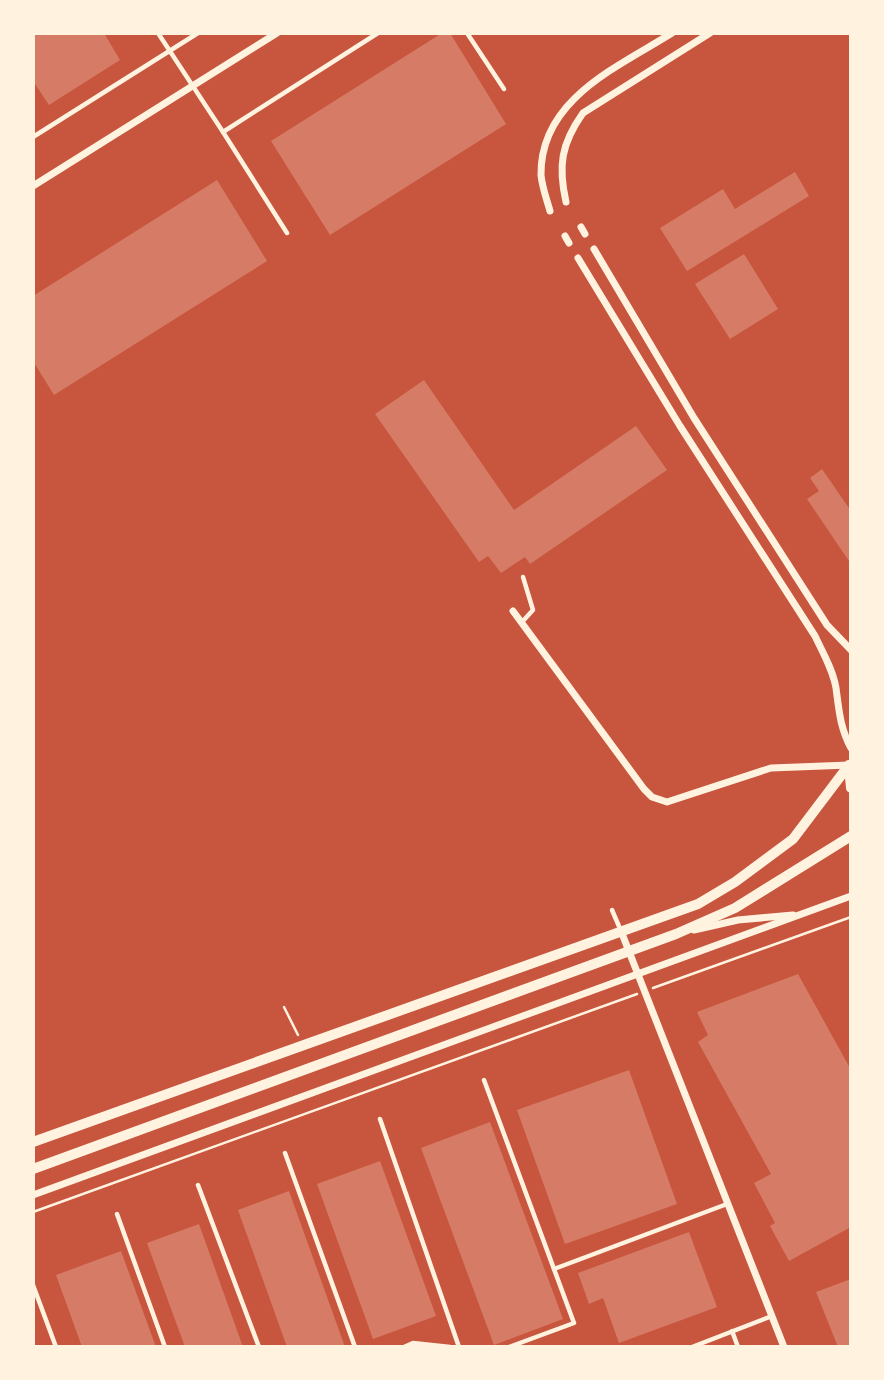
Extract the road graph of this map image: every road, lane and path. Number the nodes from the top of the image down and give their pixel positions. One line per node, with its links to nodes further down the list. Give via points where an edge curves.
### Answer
1 (158, 33): 8 (lane)
2 (198, 33): 8 (lane)
3 (277, 33): 9 (street)
4 (378, 33): 11 (lane)
5 (467, 33): 10 (lane)
6 (673, 33): 15 (street, via 590,83 568,102 545,144 541,176)
7 (710, 33): 14 (street, via 583,113 564,150 560,176)
8 (169, 51): 9 (lane); 12 (lane)
9 (192, 87): 11 (lane); 13 (street)
10 (504, 89)
11 (223, 132): 16 (lane)
12 (33, 137)
13 (33, 186)
14 (566, 202)
15 (550, 211)
16 (286, 233)
17 (594, 249): 19 (street)
18 (578, 258): 20 (street)
19 (760, 520): 20 (street); 24 (street, via 827,625)
20 (746, 528): 25 (street, via 828,663 839,721)
21 (523, 577): 23 (lane, via 533,610)
22 (513, 611): 23 (street)
23 (521, 623): 26 (street, via 643,789 659,800 667,802 771,768)
24 (851, 650)
25 (851, 748)
26 (850, 762): 27 (street); 33 (street, via 808,823 773,856 698,904)
27 (851, 788)
28 (851, 836): 34 (street, via 735,908)
29 (851, 896): 31 (street)
30 (612, 910): 33 (lane)
31 (804, 914): 34 (street, via 738,920); 36 (street)
32 (851, 917): 37 (path)
33 (621, 931): 35 (street); 42 (street)
34 (676, 934): 35 (street)
35 (628, 951): 36 (street); 44 (street)
36 (636, 974): 37 (street); 46 (street)
37 (643, 991): 47 (street); 48 (path)
38 (284, 1007): 39 (path)
39 (294, 1025)
40 (484, 1080): 50 (lane)
41 (380, 1119): 60 (lane)
42 (33, 1142)
43 (285, 1153): 57 (lane)
44 (33, 1169)
45 (198, 1185): 56 (lane)
46 (33, 1195)
47 (727, 1204): 50 (lane); 52 (street)
48 (33, 1212)
49 (117, 1214): 55 (lane)
50 (554, 1269): 61 (lane, via 574,1323)
51 (33, 1285): 54 (lane)
52 (772, 1316): 53 (lane); 64 (street)
53 (732, 1331): 62 (lane); 63 (lane)
54 (56, 1347)
55 (165, 1347)
56 (259, 1347)
57 (355, 1347)
58 (404, 1347): 59 (lane, via 414,1343)
59 (450, 1347)
60 (458, 1347)
61 (509, 1347)
62 (692, 1347)
63 (738, 1347)
64 (784, 1347)

